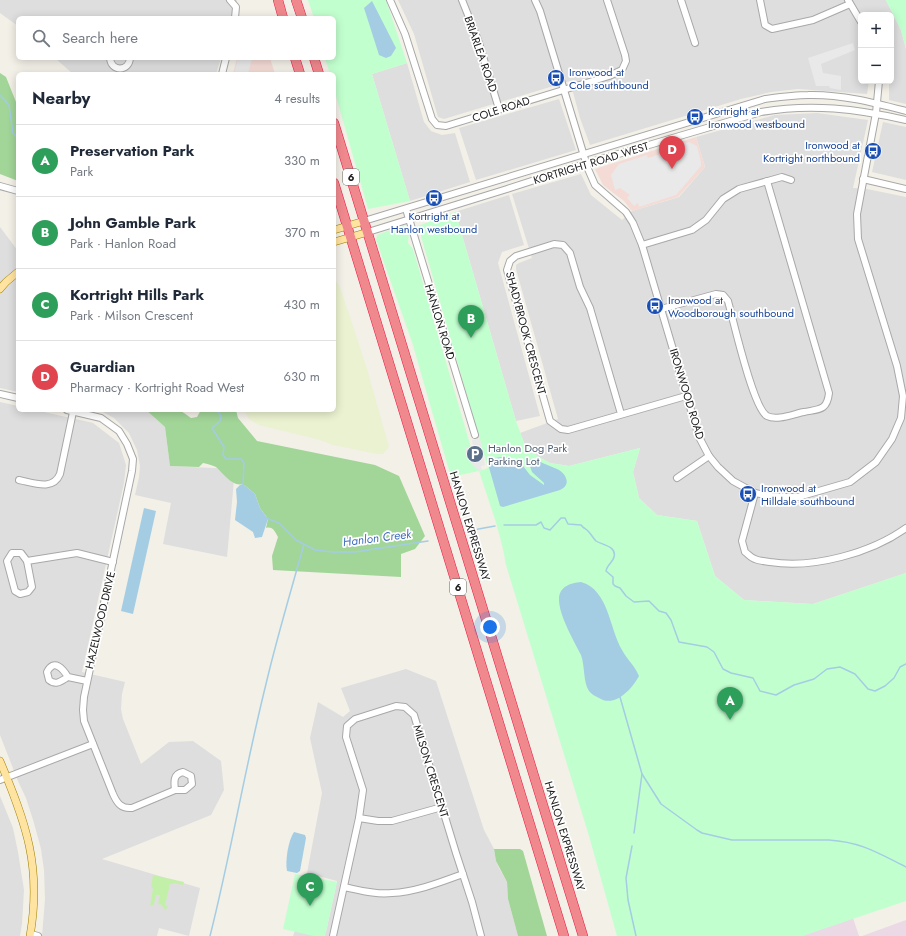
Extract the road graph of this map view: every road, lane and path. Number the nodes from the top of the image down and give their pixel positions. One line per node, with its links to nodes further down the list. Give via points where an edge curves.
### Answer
1 (230, 0): 11 (street, via 236,7)
2 (278, 0): 12 (highway)
3 (296, 0): 13 (highway)
4 (390, 0): 29 (street, COLE ROAD, via 405,34 434,122 446,126)
5 (462, 0): 29 (street, BRIARLEA ROAD, via 478,40)
6 (535, 0): 27 (street, IRONWOOD ROAD)
7 (607, 0): 27 (street, COLE ROAD, via 625,55 624,66 622,70 613,74)
8 (681, 0): 15 (street)
9 (760, 0): 10 (street, via 765,25 772,29 813,20)
10 (849, 2): 14 (street)
11 (236, 16)
12 (282, 16)
13 (301, 16)
14 (858, 17)
15 (695, 43)
16 (110, 60): 21 (street, via 115,67)
17 (130, 60): 21 (street, via 129,64)
18 (226, 60): 23 (street)
19 (296, 60): 24 (highway)
20 (315, 60): 25 (highway)
21 (122, 68): 22 (street)
22 (127, 72)
23 (222, 72)
24 (299, 72)
25 (318, 72)
26 (879, 84): 28 (street, IRONWOOD ROAD)
27 (564, 90): 29 (street, COLE ROAD); 34 (street, IRONWOOD ROAD)
28 (877, 104): 30 (street, KORTRIGHT ROAD WEST); 31 (street, IRONWOOD ROAD); 34 (street, KORTRIGHT ROAD WEST, via 832,96 809,95 765,99)
29 (499, 109)
30 (906, 111)
31 (876, 113): 32 (street, KORTRIGHT ROAD WEST); 35 (street, KORTRIGHT ROAD WEST, via 829,107 777,109); 36 (street, IRONWOOD ROAD)
32 (906, 120)
33 (336, 130): 45 (highway, HANLON EXPRESSWAY / 6)
34 (584, 154): 35 (street, IRONWOOD ROAD); 43 (street, KORTRIGHT ROAD WEST)
35 (587, 164): 44 (street, KORTRIGHT ROAD WEST); 51 (street, IRONWOOD ROAD, via 595,185 626,212)
36 (863, 179): 40 (street); 65 (street, IRONWOOD ROAD, via 857,214 858,239 897,366 903,396 901,418 892,439 876,462 850,482 798,497 776,497)
37 (791, 180): 38 (street, via 782,177)
38 (767, 181): 51 (street, via 739,189 723,199 706,220 692,230); 54 (street, via 830,393 828,402 821,409 777,418 767,416 761,409 746,370 728,300 716,294)
39 (0, 186): 41 (street)
40 (906, 189)
41 (16, 190)
42 (336, 190): 46 (highway, 6)
43 (406, 209): 44 (street, HANLON ROAD); 45 (street, KORTRIGHT ROAD WEST)
44 (409, 220): 48 (street, KORTRIGHT ROAD WEST); 61 (street, HANLON ROAD)
45 (364, 222): 46 (main road); 48 (highway, HANLON EXPRESSWAY / 6)
46 (347, 227): 47 (main road); 49 (highway, 6)
47 (336, 230)
48 (368, 232): 49 (main road, KORTRIGHT ROAD WEST); 83 (highway, HANLON EXPRESSWAY / 6)
49 (351, 237): 50 (main road, KORTRIGHT ROAD WEST); 82 (highway, 6)
50 (336, 241)
51 (642, 245): 54 (street, IRONWOOD ROAD)
52 (16, 274): 53 (main road)
53 (0, 289)
54 (661, 309): 56 (street, IRONWOOD ROAD)
55 (0, 394): 57 (street)
56 (686, 396): 60 (street, SHADYBROOK CRESCENT); 62 (street, IRONWOOD ROAD, via 699,437)
57 (16, 398)
58 (70, 412): 64 (street, via 57,481 49,485)
59 (74, 412): 68 (street, HAZELWOOD DRIVE, via 101,418 119,431 133,459)
60 (621, 414): 60 (street, SHADYBROOK CRESCENT, via 590,308 580,287 570,253 563,245 554,244 516,256 510,261 507,270 550,421 560,429 568,430)
61 (475, 435)
62 (709, 456): 63 (street); 65 (street, IRONWOOD ROAD, via 733,481)
63 (677, 478)
64 (19, 480)
65 (755, 493): 66 (street, via 742,541 745,552 754,559 784,564 818,562 880,543)
66 (906, 528)
67 (27, 561): 67 (street, via 21,553 12,553 7,561 15,591 20,594 28,592 32,587); 68 (street, via 78,553)
68 (113, 562): 70 (street, HAZELWOOD DRIVE)
69 (68, 677): 70 (street)
70 (87, 681): 71 (street, HAZELWOOD DRIVE, via 84,721)
71 (93, 744): 73 (street); 74 (street, HAZELWOOD DRIVE, via 116,801 123,807 132,808)
72 (0, 761): 73 (main road)
73 (3, 778): 79 (main road, via 24,825 31,849 35,891)
74 (175, 790)
75 (442, 807): 76 (street, via 392,821); 76 (street, MILSON CRESCENT, via 414,715 405,707 396,706 355,719 347,726 346,737 363,790); 77 (street, MILSON CRESCENT)
76 (359, 818): 78 (street, MILSON CRESCENT)
77 (463, 874): 78 (street, via 415,890 392,894); 81 (street, MILSON CRESCENT)
78 (344, 887): 80 (street, MILSON CRESCENT)
79 (33, 935)
80 (333, 936)
81 (481, 936)
82 (564, 936)
83 (583, 936)

